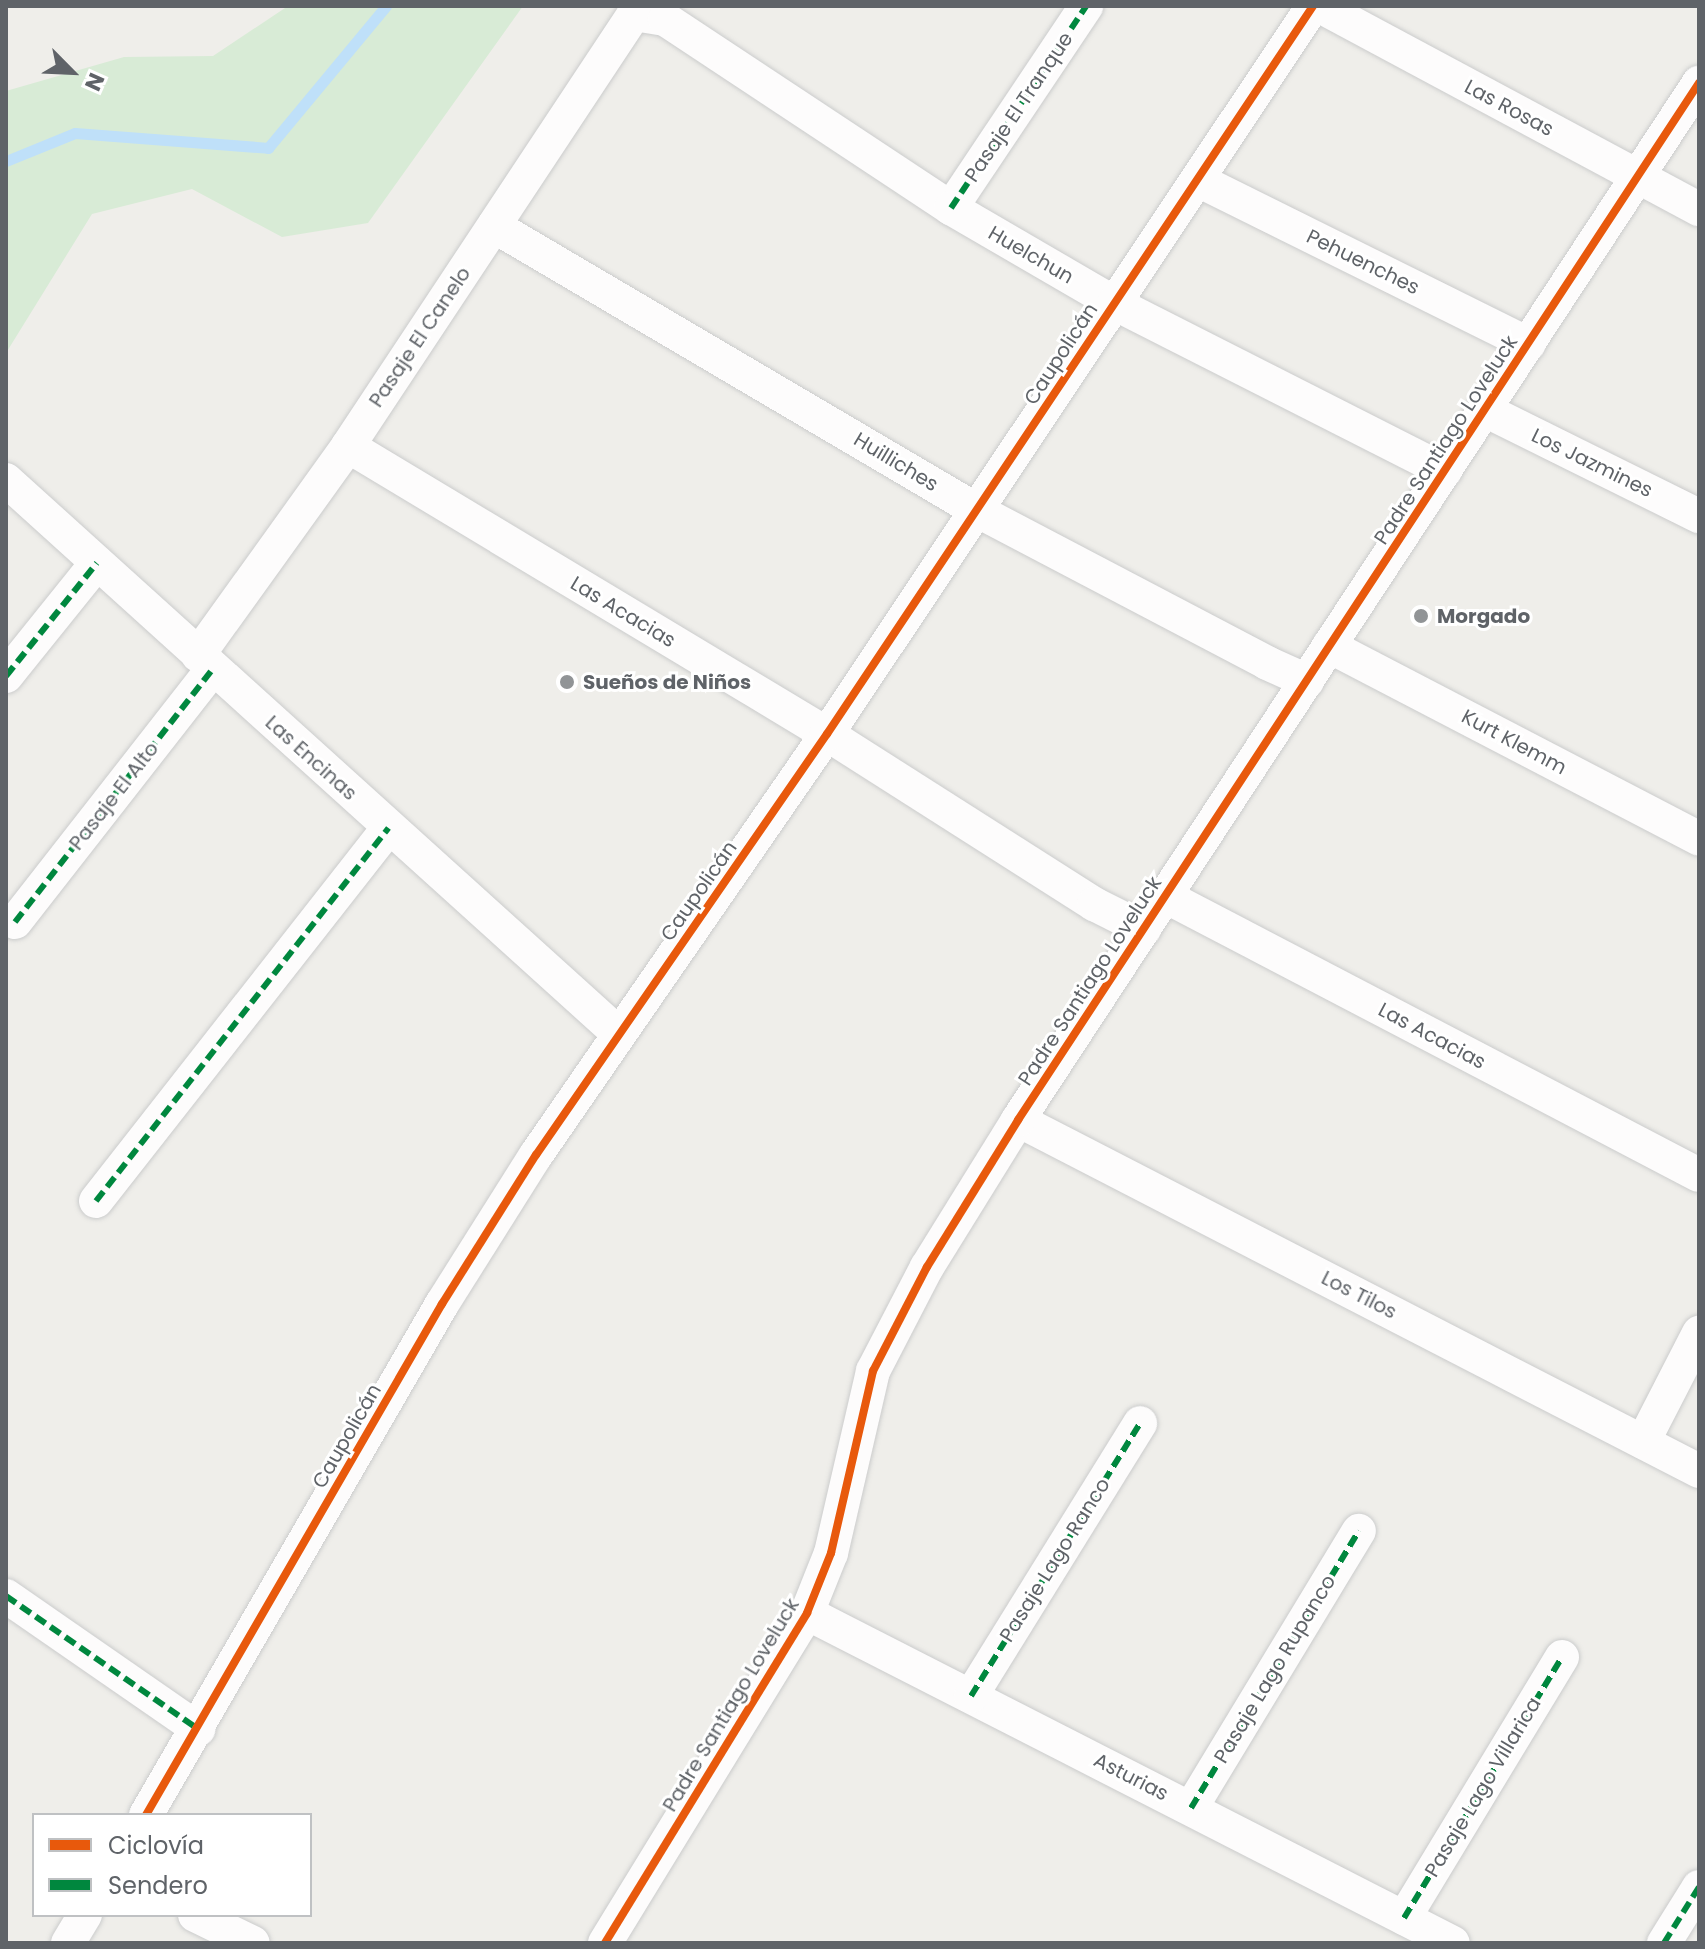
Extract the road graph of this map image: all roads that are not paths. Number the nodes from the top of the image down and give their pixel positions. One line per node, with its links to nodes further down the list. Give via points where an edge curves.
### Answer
1 (1086, 6): 8 (street, Pasaje El Tranque)
2 (1313, 6): 7 (street, Caupolicán)
3 (1320, 6): 6 (street, Las Rosas)
4 (634, 14): 8 (street, Huelchun, via 665,19); 10 (street, Pasaje El Canelo)
5 (1699, 83): 6 (street, Padre Santiago Loveluck)
6 (1638, 177): 9 (street, Las Rosas); 12 (street, Padre Santiago Loveluck)
7 (1198, 180): 11 (street, Caupolicán); 12 (street, Pehuenches)
8 (951, 208): 11 (street, Huelchun)
9 (1699, 209)
10 (494, 226): 14 (street, Pasaje El Canelo); 17 (street, Huilliches)
11 (1114, 303): 15 (street, Huelchun); 17 (street, Caupolicán)
12 (1528, 344): 13 (street, Padre Santiago Loveluck)
13 (1485, 410): 15 (street, Padre Santiago Loveluck); 18 (street, Los Jazmines)
14 (348, 446): 21 (street, Pasaje El Canelo); 24 (street, Las Acacias)
15 (1445, 471): 20 (street, Padre Santiago Loveluck)
16 (6, 480): 19 (street, Las Encinas)
17 (978, 511): 23 (street, Huilliches); 24 (street, Caupolicán)
18 (1699, 516)
19 (97, 563): 21 (street, Las Encinas); 22 (street)
20 (1329, 646): 23 (street, Padre Santiago Loveluck); 26 (street, Kurt Klemm)
21 (206, 662): 25 (street, Las Encinas); 28 (street, Pasaje El Alto)
22 (6, 676)
23 (1307, 681): 27 (street, Padre Santiago Loveluck)
24 (827, 734): 29 (street, Las Acacias, via 1094,904); 30 (street, Caupolicán)
25 (388, 828): 30 (street, Las Encinas); 33 (street)
26 (1699, 839)
27 (1165, 896): 29 (street, Padre Santiago Loveluck); 32 (street, Las Acacias)
28 (15, 922)
29 (1144, 929): 31 (street, Padre Santiago Loveluck)
30 (619, 1034): 43 (street, Caupolicán, via 442,1304)
31 (1018, 1120): 36 (street, Los Tilos); 40 (street, Padre Santiago Loveluck, via 882,1349 862,1406 831,1553)
32 (1699, 1175)
33 (96, 1201)
34 (1699, 1333): 36 (street)
35 (1140, 1423): 42 (street, Pasaje Lago Ranco)
36 (1643, 1442): 37 (street, Los Tilos)
37 (1699, 1471)
38 (1359, 1531): 44 (street, Pasaje Lago Rupanco)
39 (6, 1596): 43 (street)
40 (807, 1613): 42 (street, Asturias); 52 (street, Padre Santiago Loveluck)
41 (1562, 1657): 49 (street, Pasaje Lago Villarica)
42 (971, 1696): 44 (street, Asturias)
43 (198, 1729): 45 (street, Caupolicán)
44 (1191, 1808): 49 (street, Asturias)
45 (147, 1813)
46 (1699, 1887): 54 (street)
47 (84, 1917): 50 (street)
48 (199, 1917): 51 (street)
49 (1404, 1918): 53 (street, Asturias)
50 (68, 1943)
51 (253, 1943)
52 (605, 1943)
53 (1453, 1943)
54 (1664, 1943)

